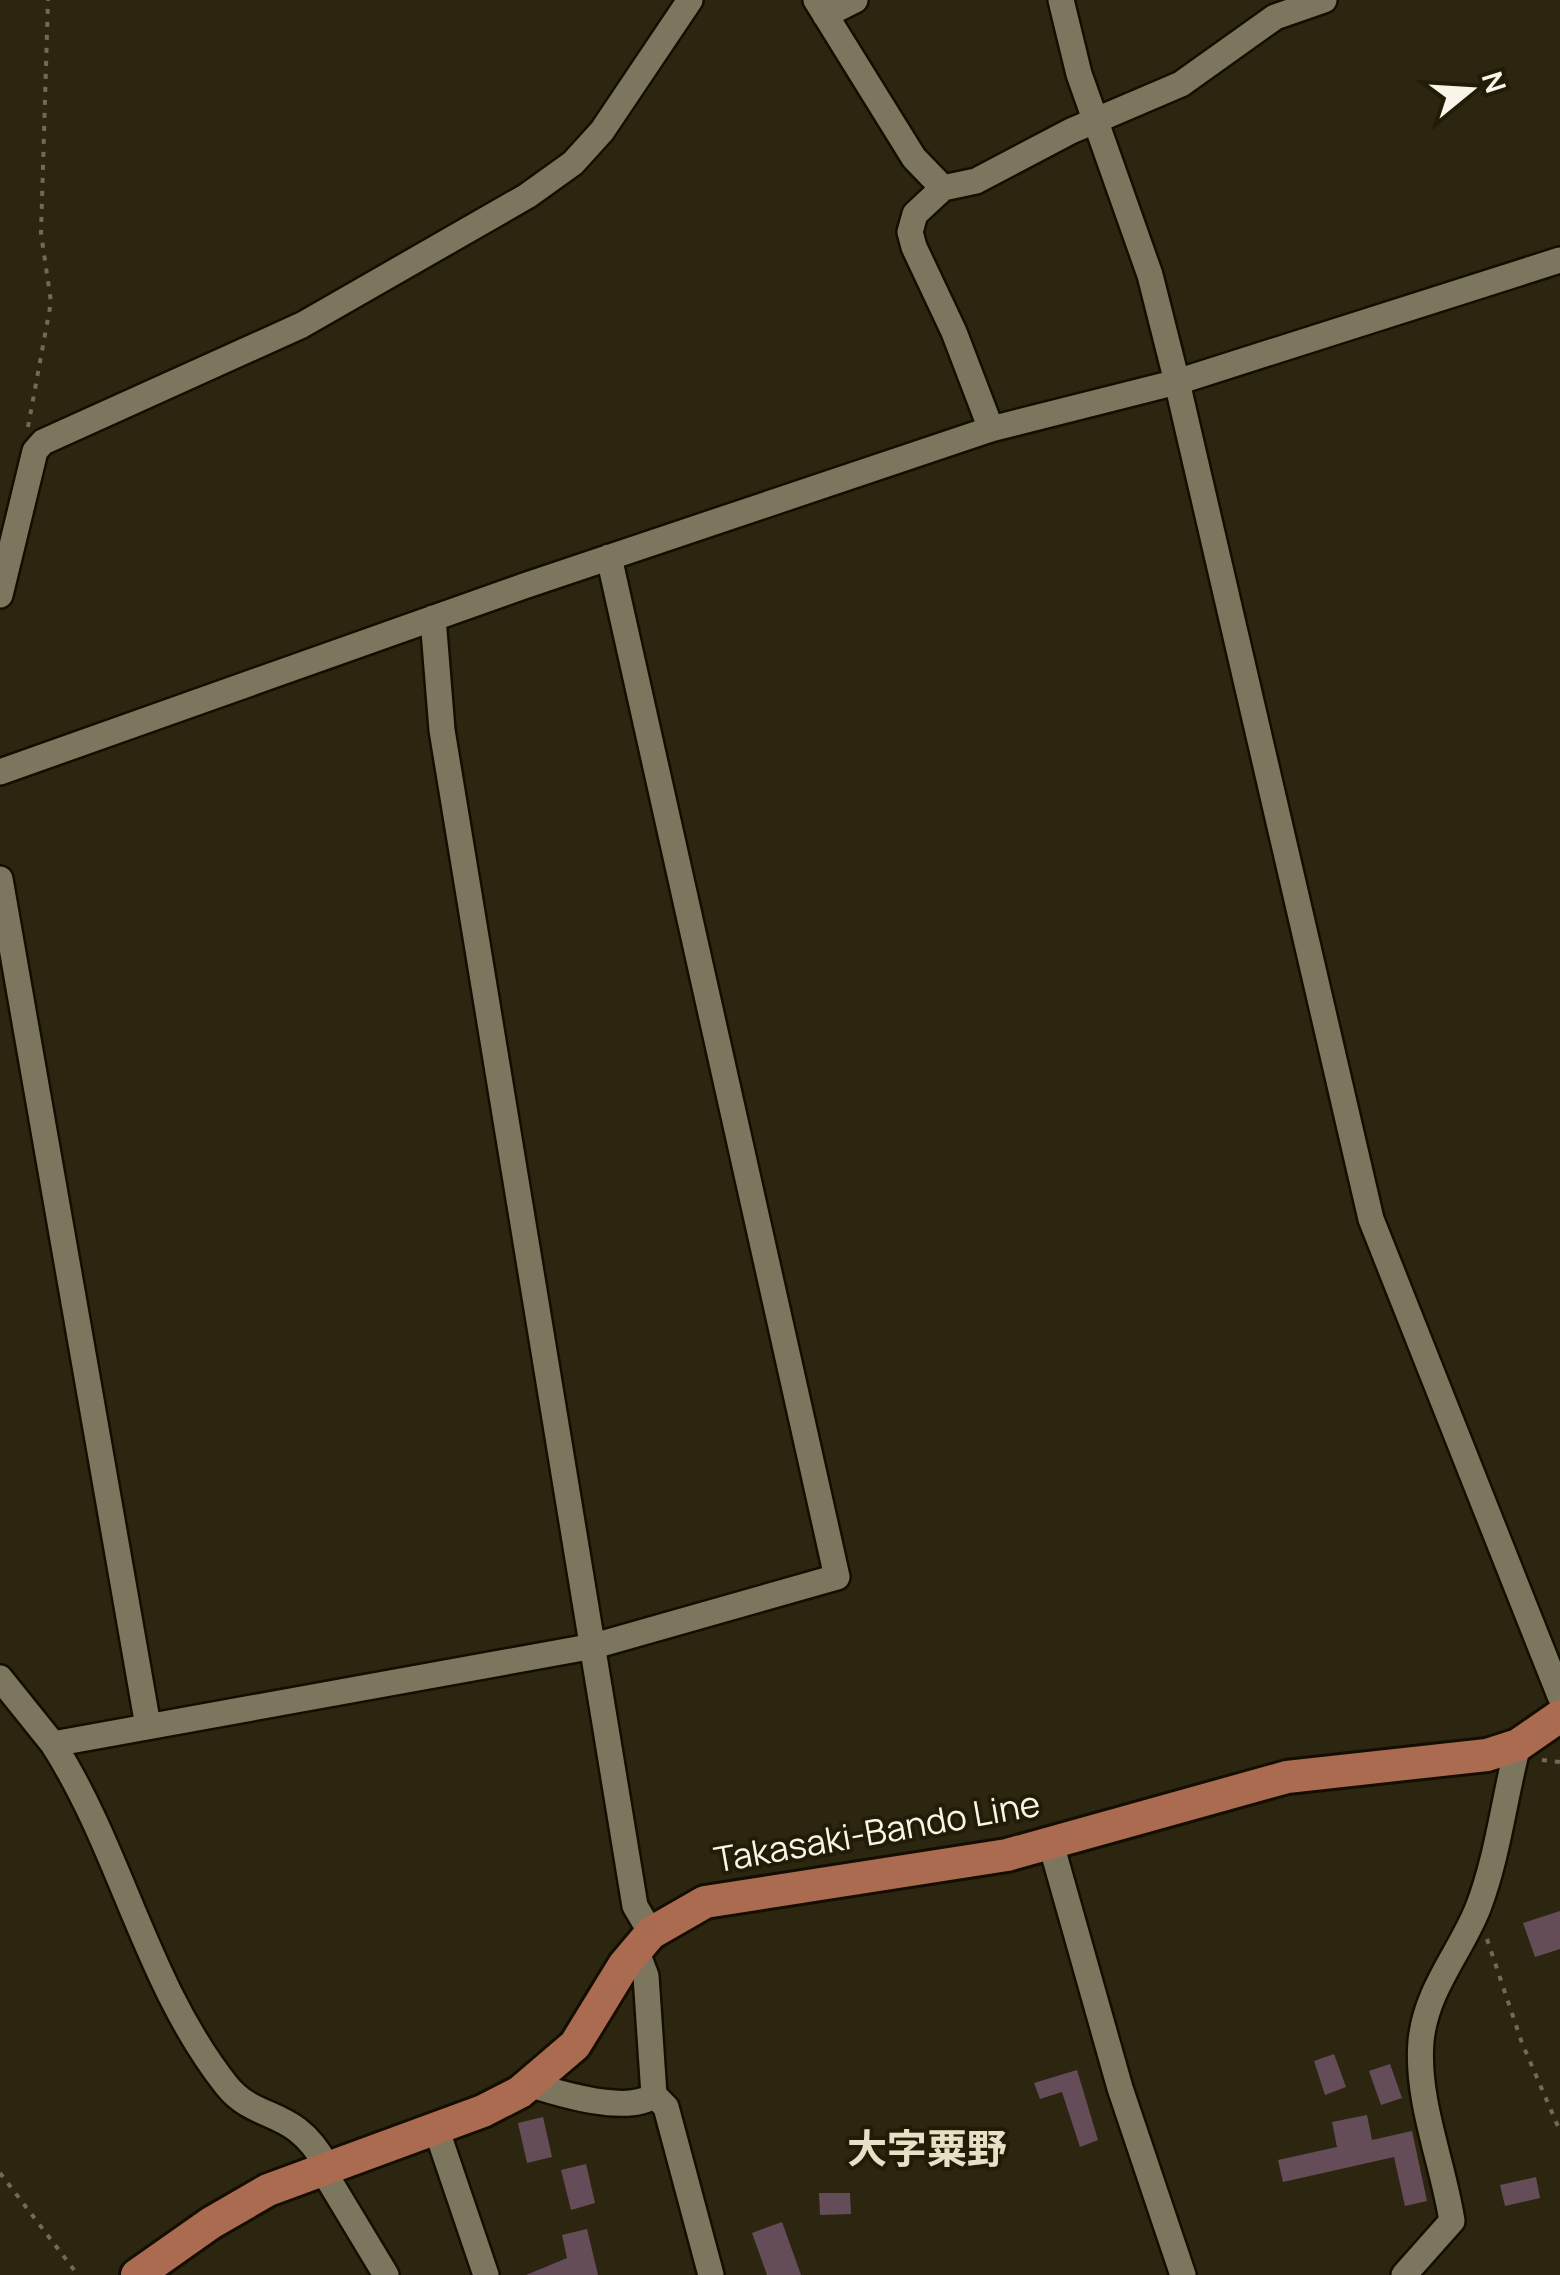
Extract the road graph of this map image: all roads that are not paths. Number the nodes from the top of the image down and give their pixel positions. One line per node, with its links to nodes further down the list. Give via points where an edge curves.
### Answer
1 (690, 0): 12 (street, via 602,132 526,196 302,325 49,437 35,450)
2 (855, 0): 5 (street)
3 (1060, 0): 6 (street)
4 (1324, 0): 6 (street, via 1276,17 1181,84)
5 (820, 8): 7 (street, via 914,158)
6 (1095, 121): 7 (street, via 976,181); 9 (street, via 1150,274)
7 (943, 188): 10 (street, via 915,214 910,232)
8 (1560, 260): 9 (street)
9 (1178, 382): 10 (street); 18 (street, via 1371,1219)
10 (992, 429): 11 (street)
11 (609, 557): 13 (street); 16 (street, via 838,1576)
12 (0, 595)
13 (433, 618): 14 (street); 16 (street, via 442,730)
14 (0, 772)
15 (0, 879): 20 (street)
16 (594, 1646): 20 (street); 24 (street)
17 (0, 1678): 21 (street)
18 (1560, 1696)
19 (1560, 1716): 22 (main road, Takasaki-Bando Line)
20 (148, 1726): 21 (street)
21 (52, 1744): 28 (street, via 96,1816 142,1935 180,2010 227,2086 302,2130)
22 (1518, 1745): 23 (main road, Takasaki-Bando Line, via 1463,1760 1288,1777); 34 (street, via 1490,1874 1444,1968 1421,2039 1422,2085 1452,2221)
23 (1051, 1844): 24 (main road, Takasaki-Bando Line, via 898,1876 727,1896 688,1909); 33 (street, via 1120,2088)
24 (643, 1941): 25 (main road, Takasaki-Bando Line, via 575,2045); 26 (street)
25 (532, 2085): 26 (street, via 580,2100 639,2102); 27 (main road, Takasaki-Bando Line)
26 (654, 2095): 32 (street, via 666,2107)
27 (436, 2128): 28 (main road, Takasaki-Bando Line); 31 (street)
28 (324, 2166): 29 (main road, Takasaki-Bando Line, via 238,2206); 30 (street)
29 (137, 2275)
30 (386, 2275)
31 (486, 2275)
32 (711, 2275)
33 (1183, 2275)
34 (1404, 2275)

